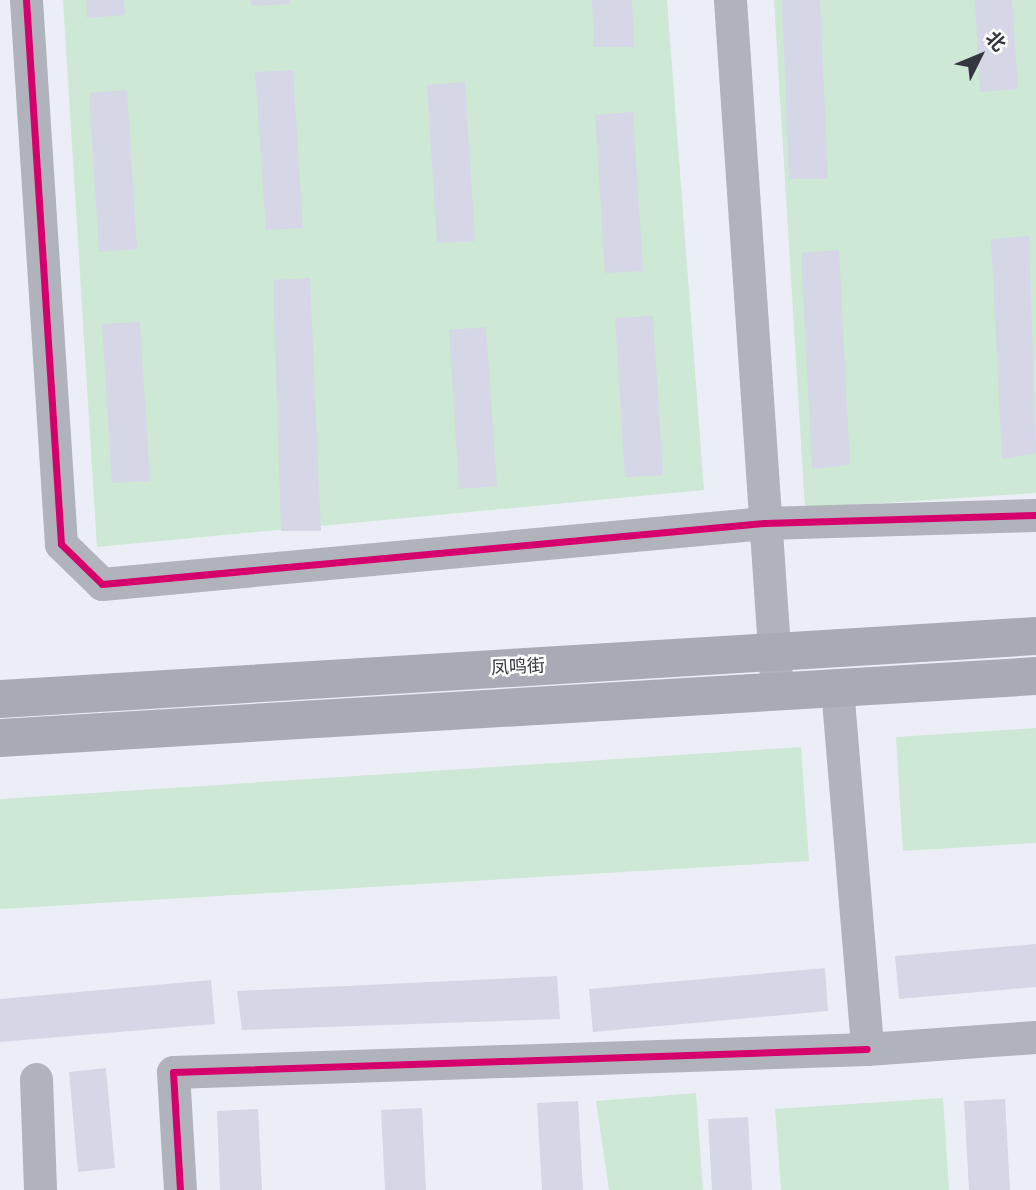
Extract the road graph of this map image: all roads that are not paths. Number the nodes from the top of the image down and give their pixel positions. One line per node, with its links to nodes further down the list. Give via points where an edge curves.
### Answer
1 (26, 0): 4 (street, via 61,544 102,584)
2 (730, 0): 4 (street)
3 (1036, 514): 4 (street)
4 (765, 523): 6 (street)
5 (1036, 636): 6 (main road, 凤鸣街)
6 (774, 652): 9 (street); 10 (main road, 凤鸣街)
7 (1036, 676): 8 (main road)
8 (837, 688): 9 (main road); 13 (street)
9 (776, 691): 11 (main road)
10 (0, 699)
11 (0, 738)
12 (1036, 1037): 13 (street)
13 (867, 1049): 16 (street, via 173,1072)
14 (36, 1079): 15 (street)
15 (40, 1190)
16 (180, 1190)

